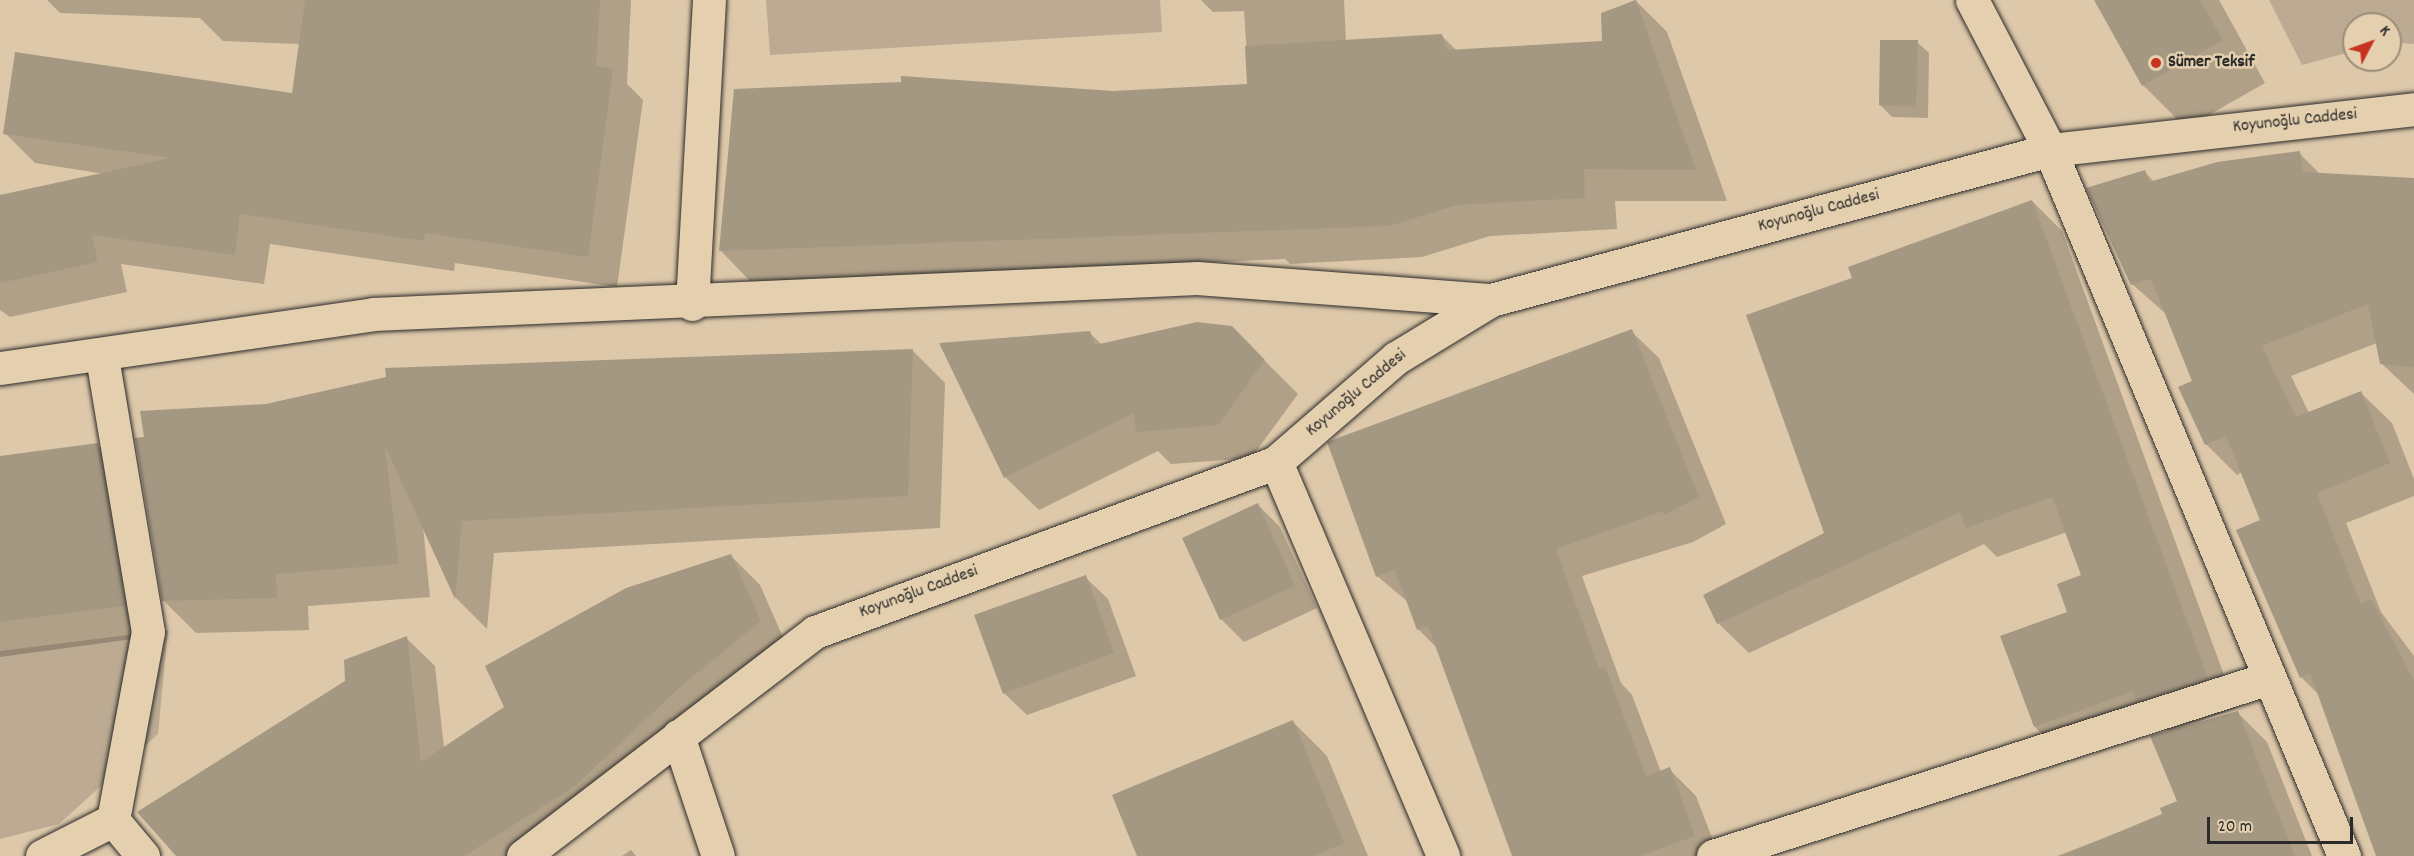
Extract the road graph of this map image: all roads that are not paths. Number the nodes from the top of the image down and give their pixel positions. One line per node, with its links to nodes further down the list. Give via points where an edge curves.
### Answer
1 (709, 0): 6 (street)
2 (1972, 0): 4 (street)
3 (2414, 109): 4 (street, Koyunoğlu Caddesi)
4 (2050, 150): 5 (street, Koyunoğlu Caddesi); 10 (street)
5 (1491, 300): 6 (street, via 1197,278); 9 (street, Koyunoğlu Caddesi, via 1396,358)
6 (692, 304): 7 (street, via 374,314)
7 (102, 356): 8 (street); 12 (street, via 148,632)
8 (0, 368)
9 (1276, 462): 11 (street, Koyunoğlu Caddesi, via 815,632); 17 (street)
10 (2269, 678): 18 (street); 19 (street)
11 (678, 736): 15 (street, Koyunoğlu Caddesi); 16 (street)
12 (113, 820): 13 (street); 14 (street)
13 (42, 856)
14 (143, 856)
15 (523, 856)
16 (718, 856)
17 (1443, 856)
18 (1713, 856)
19 (2344, 856)

